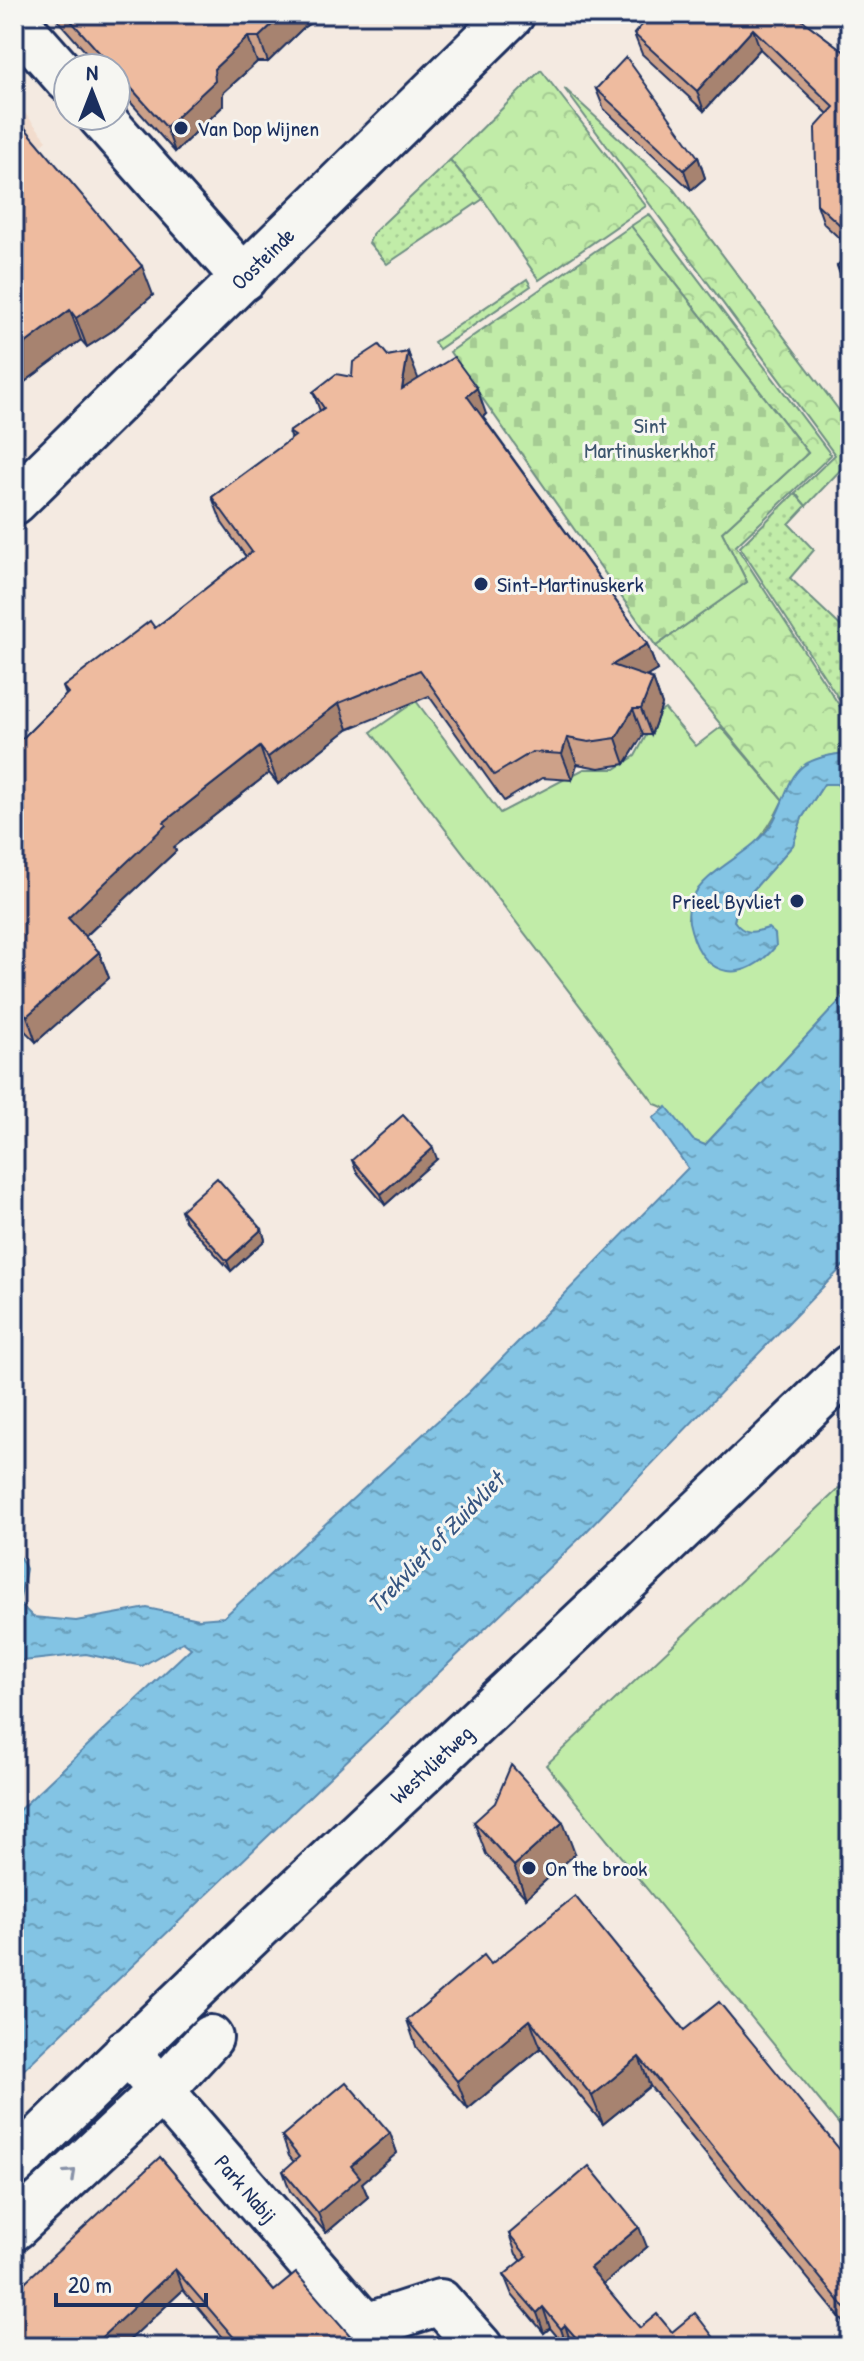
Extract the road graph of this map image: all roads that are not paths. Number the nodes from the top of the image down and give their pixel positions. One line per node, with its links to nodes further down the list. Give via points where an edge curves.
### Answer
1 (512, 14): 5 (street, Oosteinde)
2 (14, 19): 3 (street)
3 (52, 62)
4 (114, 132): 5 (street)
5 (244, 278): 6 (street, Oosteinde)
6 (14, 502)
7 (850, 1367): 9 (street, Westvlietweg)
8 (210, 2038): 10 (street)
9 (127, 2051): 10 (street, Park Nabij); 11 (street, Westvlietweg)
10 (162, 2090): 12 (street, one-way to 10); 13 (street, Park Nabij)
11 (14, 2164)
12 (14, 2228)
13 (374, 2336): 14 (street, Park Nabij, via 440,2302)
14 (480, 2347)

